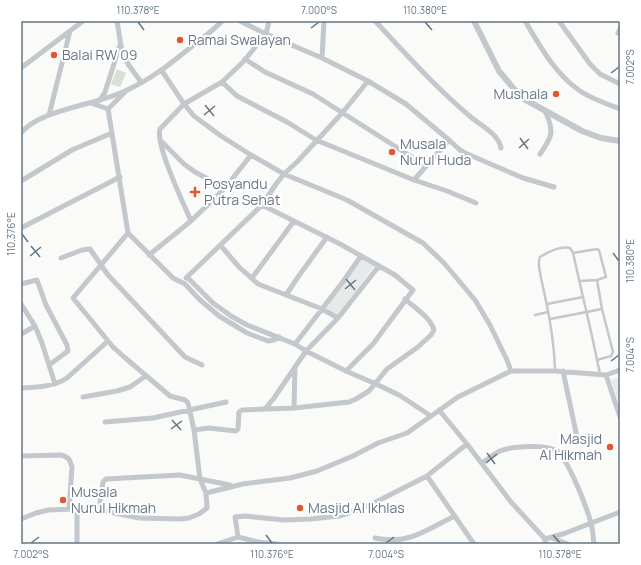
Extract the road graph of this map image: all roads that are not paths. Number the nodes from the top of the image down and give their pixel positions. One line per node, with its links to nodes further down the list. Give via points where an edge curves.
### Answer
1 (83, 21): 11 (street)
2 (117, 21): 13 (street)
3 (222, 21): 17 (street)
4 (240, 21): 12 (street)
5 (269, 21): 12 (street)
6 (324, 21): 14 (street)
7 (375, 21): 37 (street, via 436,85 491,133)
8 (474, 21): 28 (street, via 499,71 524,99)
9 (525, 21): 27 (street, via 537,43 563,76 580,91)
10 (558, 21): 21 (street, via 590,64 600,74)
11 (70, 31): 16 (street); 30 (street)
12 (266, 34): 14 (street); 15 (street)
13 (121, 42): 19 (street, via 122,52); 23 (street)
14 (322, 58): 18 (street)
15 (245, 59): 20 (street); 29 (street)
16 (21, 68)
17 (162, 71): 19 (street); 25 (street)
18 (368, 81): 29 (street); 35 (street, via 406,104)
19 (141, 82): 22 (street)
20 (222, 82): 25 (street); 34 (street, via 237,96)
21 (620, 84)
22 (125, 92): 23 (street); 26 (street)
23 (100, 100): 24 (street)
24 (91, 103): 26 (street); 30 (street)
25 (184, 104): 33 (street, via 162,125); 39 (street, via 194,116)
26 (108, 109): 32 (street)
27 (620, 109)
28 (545, 111): 36 (street, via 582,131); 38 (street, via 551,133 550,141)
29 (343, 112): 34 (street); 40 (street)
30 (49, 115): 31 (street, via 26,127)
31 (21, 133)
32 (112, 133): 42 (street); 44 (street, via 72,150)
33 (159, 140): 46 (street, via 195,172); 49 (street)
34 (316, 140): 41 (street); 43 (street)
35 (449, 140): 40 (street); 45 (street, via 460,150 487,164)
36 (620, 141)
37 (501, 148)
38 (540, 154)
39 (251, 155): 41 (street); 46 (street)
40 (426, 166): 43 (street)
41 (284, 174): 48 (street); 91 (street, via 348,200 423,243 444,263 475,300 490,325)
42 (120, 177): 51 (street); 52 (street)
43 (414, 180): 47 (street)
44 (21, 181)
45 (554, 187)
46 (225, 188): 49 (street)
47 (476, 202)
48 (262, 205): 50 (street); 54 (street)
49 (191, 221): 56 (street)
50 (294, 221): 53 (street); 62 (street)
51 (21, 228)
52 (128, 233): 56 (street); 59 (street)
53 (327, 237): 57 (street); 67 (street)
54 (221, 246): 61 (street); 62 (street)
55 (573, 254): 63 (lane, via 596,248 599,250 606,277); 65 (lane); 71 (lane, via 570,248 566,247 540,257)
56 (149, 255): 64 (street, via 173,278)
57 (361, 256): 60 (street); 72 (street)
58 (61, 258): 59 (street, via 90,249)
59 (101, 265): 82 (street, via 72,298); 87 (street, via 185,357)
60 (379, 266): 69 (street, via 413,290); 77 (street)
61 (187, 276): 64 (street); 81 (street, via 213,303 231,316)
62 (252, 278): 67 (street, via 258,284)
63 (597, 280): 65 (lane); 73 (lane)
64 (182, 281): 81 (street, via 219,316 247,333 268,341)
65 (580, 281): 68 (lane)
66 (21, 284): 86 (street, via 37,280 46,305 68,348 66,353)
67 (286, 295): 72 (street)
68 (582, 297): 71 (lane); 75 (lane)
69 (406, 299): 90 (street, via 373,344); 98 (street, via 433,325 434,330 418,347 387,369)
70 (21, 304): 79 (street)
71 (547, 304): 74 (lane)
72 (322, 309): 77 (street); 83 (street)
73 (602, 309): 75 (lane); 85 (lane, via 613,352 611,356)
74 (549, 312): 76 (lane); 78 (lane)
75 (586, 313): 78 (lane); 85 (lane)
76 (535, 314)
77 (338, 318): 84 (street)
78 (550, 319): 92 (lane)
79 (35, 326): 80 (street); 86 (street)
80 (21, 334)
81 (279, 337): 83 (street)
82 (108, 341): 96 (street); 97 (street, via 67,378)
83 (295, 344): 84 (street)
84 (306, 351): 88 (street); 90 (street)
85 (597, 360): 94 (lane)
86 (49, 365): 97 (street)
87 (202, 365)
88 (296, 366): 102 (street); 103 (street)
89 (620, 370): 95 (street)
90 (346, 371): 98 (street)
91 (511, 371): 92 (street); 105 (street, via 475,387)
92 (555, 371): 93 (street)
93 (563, 371): 94 (street); 110 (street)
94 (600, 374): 95 (street)
95 (606, 375): 107 (street)
96 (146, 376): 100 (street, via 130,387); 104 (street, via 170,396 187,401)
97 (54, 384): 99 (street)
98 (376, 384): 102 (street, via 349,402); 106 (street, via 404,397)
99 (21, 388)
100 (83, 397)
101 (226, 402): 104 (street)
102 (294, 408): 103 (street)
103 (264, 409): 109 (street, via 239,412 236,431 209,428)
104 (190, 410): 108 (street, via 153,418); 109 (street)
105 (438, 410): 106 (street); 111 (street)
106 (431, 416): 116 (street, via 407,433 378,443 317,471 290,478)
107 (620, 417)
108 (105, 422)
109 (194, 430): 115 (street)
110 (578, 442)
111 (467, 444): 113 (street); 114 (street)
112 (21, 456): 118 (street, via 61,455 70,460 72,467)
113 (482, 463): 124 (street, via 501,451 517,446 551,448 559,452 565,459); 128 (street)
114 (427, 476): 122 (street); 125 (street, via 372,504 339,516 311,520 235,517)
115 (200, 480): 116 (street); 117 (street); 120 (street, via 180,475 106,479 103,482)
116 (233, 486): 117 (street)
117 (206, 493): 120 (street, via 207,508 189,518 139,518)
118 (69, 510): 119 (street); 123 (street, via 42,511)
119 (77, 510): 120 (street); 129 (street)
120 (99, 510)
121 (620, 512): 124 (street)
122 (455, 516): 126 (street, via 406,539 389,541); 132 (street)
123 (21, 519)
124 (591, 522): 127 (street); 134 (street)
125 (238, 537): 130 (street); 131 (street)
126 (375, 538)
127 (552, 538): 128 (street); 133 (street)
128 (545, 541)
129 (77, 544)
130 (217, 544)
131 (277, 544)
132 (474, 544)
133 (568, 544)
134 (594, 544)

